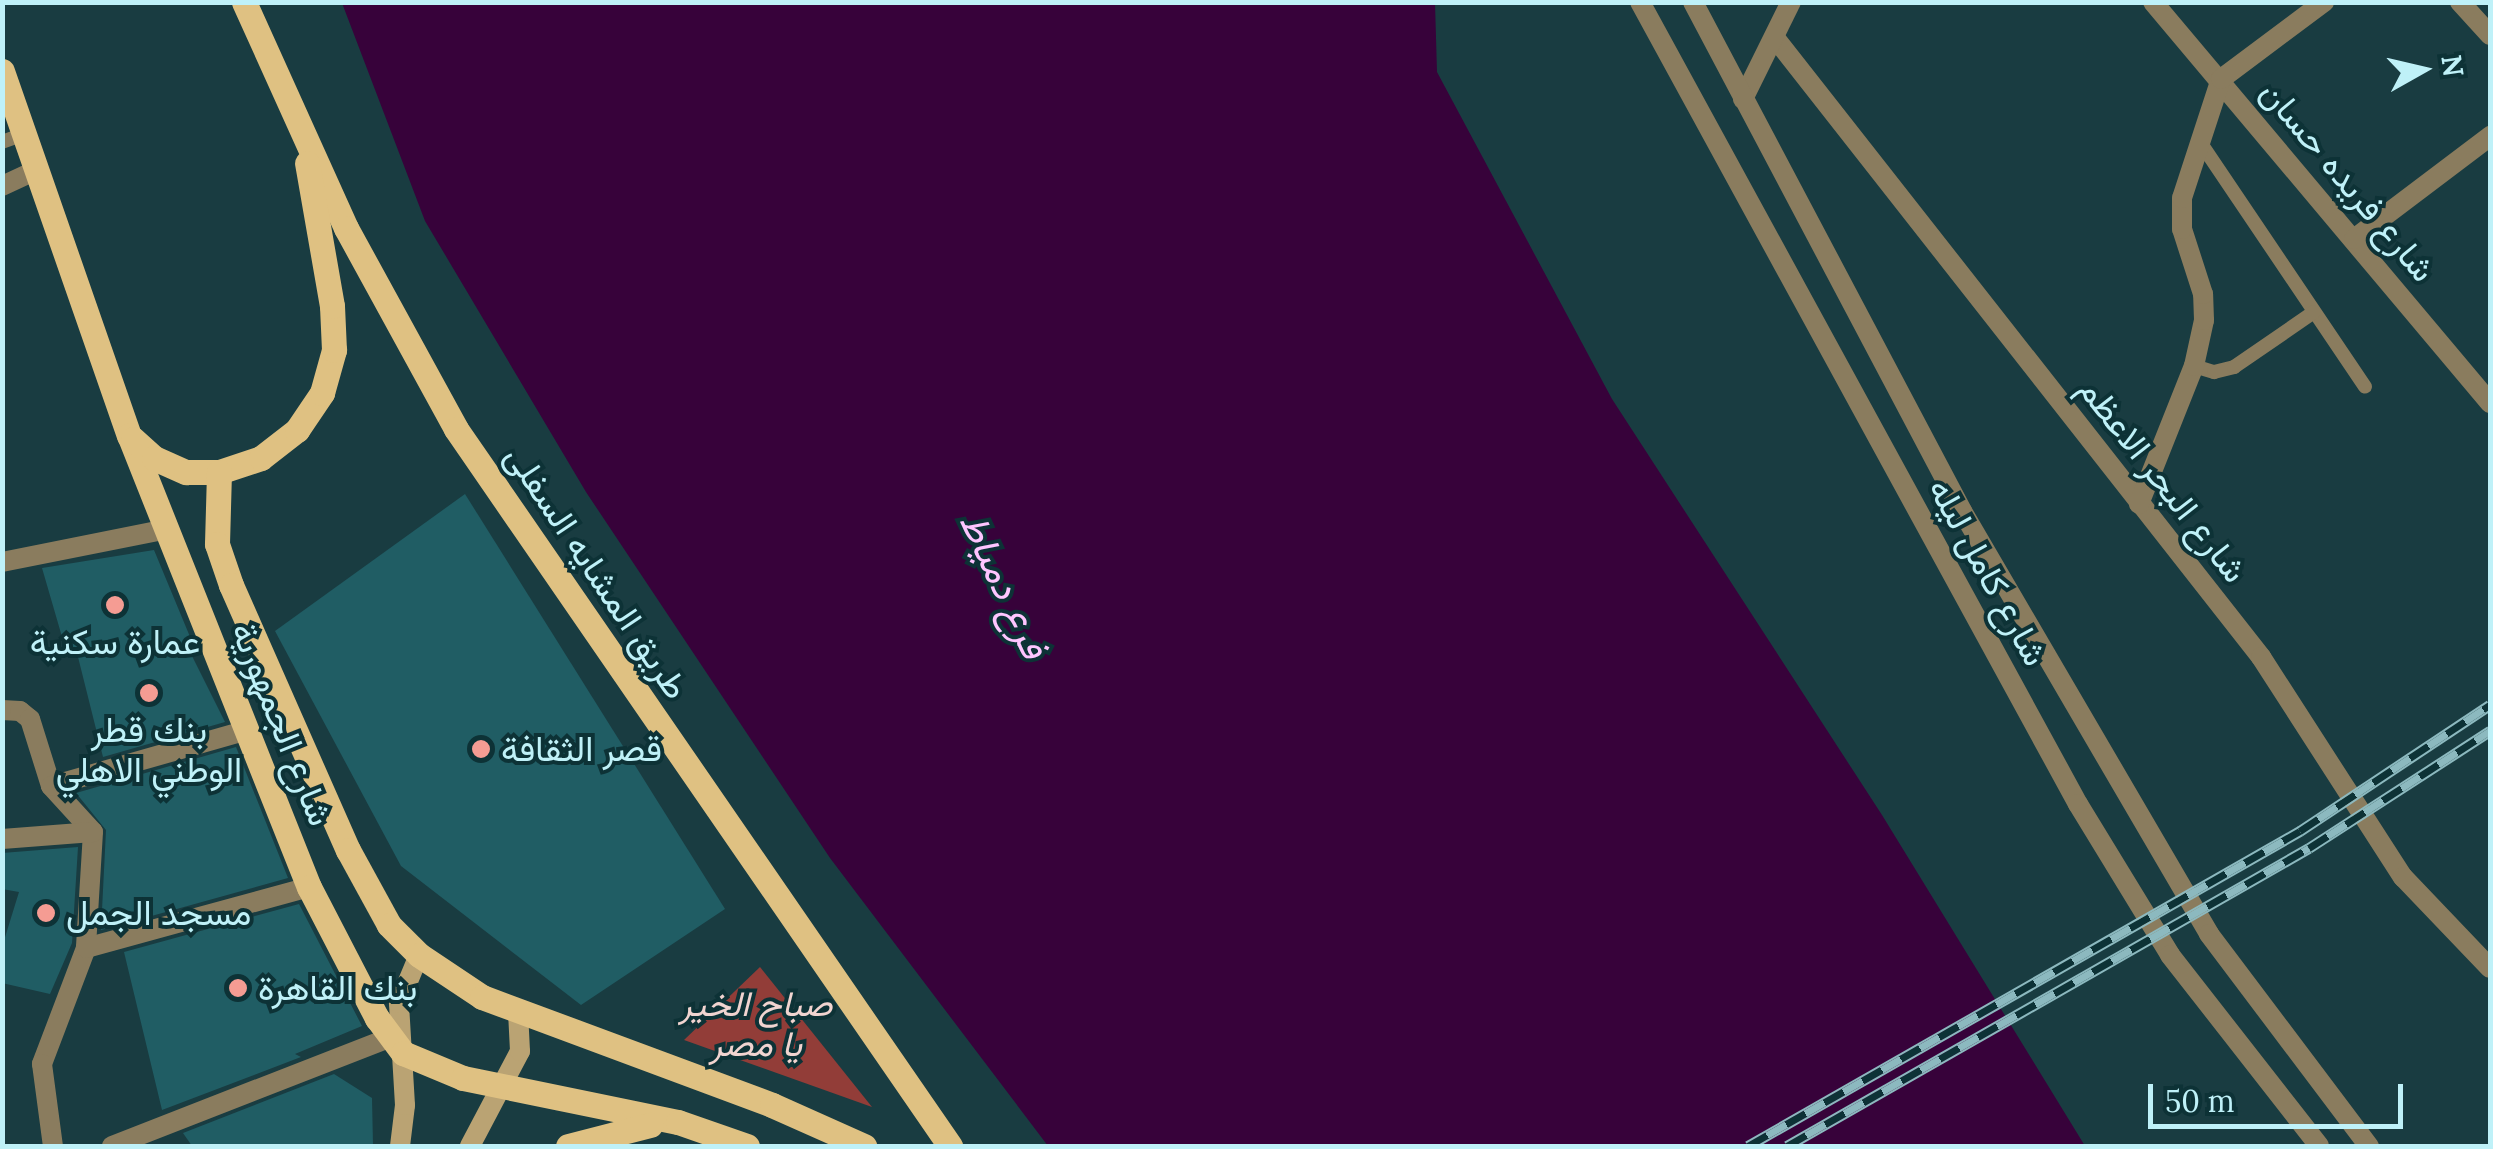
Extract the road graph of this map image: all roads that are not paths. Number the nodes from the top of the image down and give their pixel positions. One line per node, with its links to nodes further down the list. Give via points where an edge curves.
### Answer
1 (244, 2): 13 (main road, طريق المشايه السفلى)
2 (1640, 2): 50 (street, شارع كامل ليله, via 2078,804 2170,955)
3 (1693, 2): 12 (street, شارع كامل ليله)
4 (1792, 2): 9 (street)
5 (2153, 2): 11 (street, شارع فريده حسان)
6 (2324, 2): 11 (street)
7 (2460, 2): 8 (street)
8 (2490, 36)
9 (1775, 38): 12 (street); 26 (street, شارع البحر الاعظم)
10 (2, 72): 15 (main road, شارع الجمهورية)
11 (2221, 79): 16 (street); 19 (street, شارع فريده حسان)
12 (1743, 99): 51 (street, شارع كامل ليله, via 1962,511 2209,934)
13 (300, 123): 25 (main road, via 334,350 322,393 297,430 261,458); 49 (main road, طريق المشايه السفلى, via 354,245 456,428)
14 (2490, 136): 19 (street)
15 (13, 138): 17 (main road, شارع الجمهورية)
16 (2200, 142): 20 (lane); 21 (street, via 2182,198 2182,229 2203,294)
17 (36, 170): 18 (street); 24 (main road, شارع الجمهورية)
18 (2, 186)
19 (2354, 239): 23 (street, شارع فريده حسان)
20 (2314, 312): 21 (lane, via 2234,367 2214,372); 22 (lane)
21 (2194, 366): 26 (street)
22 (2365, 387)
23 (2490, 403)
24 (129, 435): 25 (main road, via 154,458 186,472); 27 (main road, شارع الجمهورية)
25 (219, 472): 36 (main road, شارع الجمهورية, via 217,544 231,585 367,888)
26 (2139, 504): 37 (street, شارع البحر الاعظم, via 2262,657 2403,877)
27 (167, 529): 28 (street); 30 (main road, شارع الجمهورية)
28 (2, 562)
29 (2, 710): 31 (street, via 20,711 38,732)
30 (247, 730): 31 (street); 34 (main road, شارع الجمهورية)
31 (51, 786): 32 (street)
32 (93, 832): 33 (street); 35 (street)
33 (2, 840)
34 (309, 887): 35 (street); 39 (main road, شارع الجمهورية)
35 (86, 948): 42 (street, via 42,1064)
36 (419, 955): 38 (main road, شارع الجمهورية, via 482,997); 39 (main road, via 399,1004)
37 (2490, 968)
38 (518, 1011): 40 (main road, via 520,1051); 48 (main road, شارع الجمهورية)
39 (397, 1045): 40 (main road); 43 (street); 44 (main road)
40 (501, 1087): 41 (main road); 45 (main road)
41 (678, 1122): 46 (main road); 47 (main road)
42 (52, 1146)
43 (112, 1146)
44 (400, 1146)
45 (470, 1146)
46 (568, 1146)
47 (747, 1146)
48 (864, 1146)
49 (950, 1146)
50 (2319, 1146)
51 (2369, 1146)

